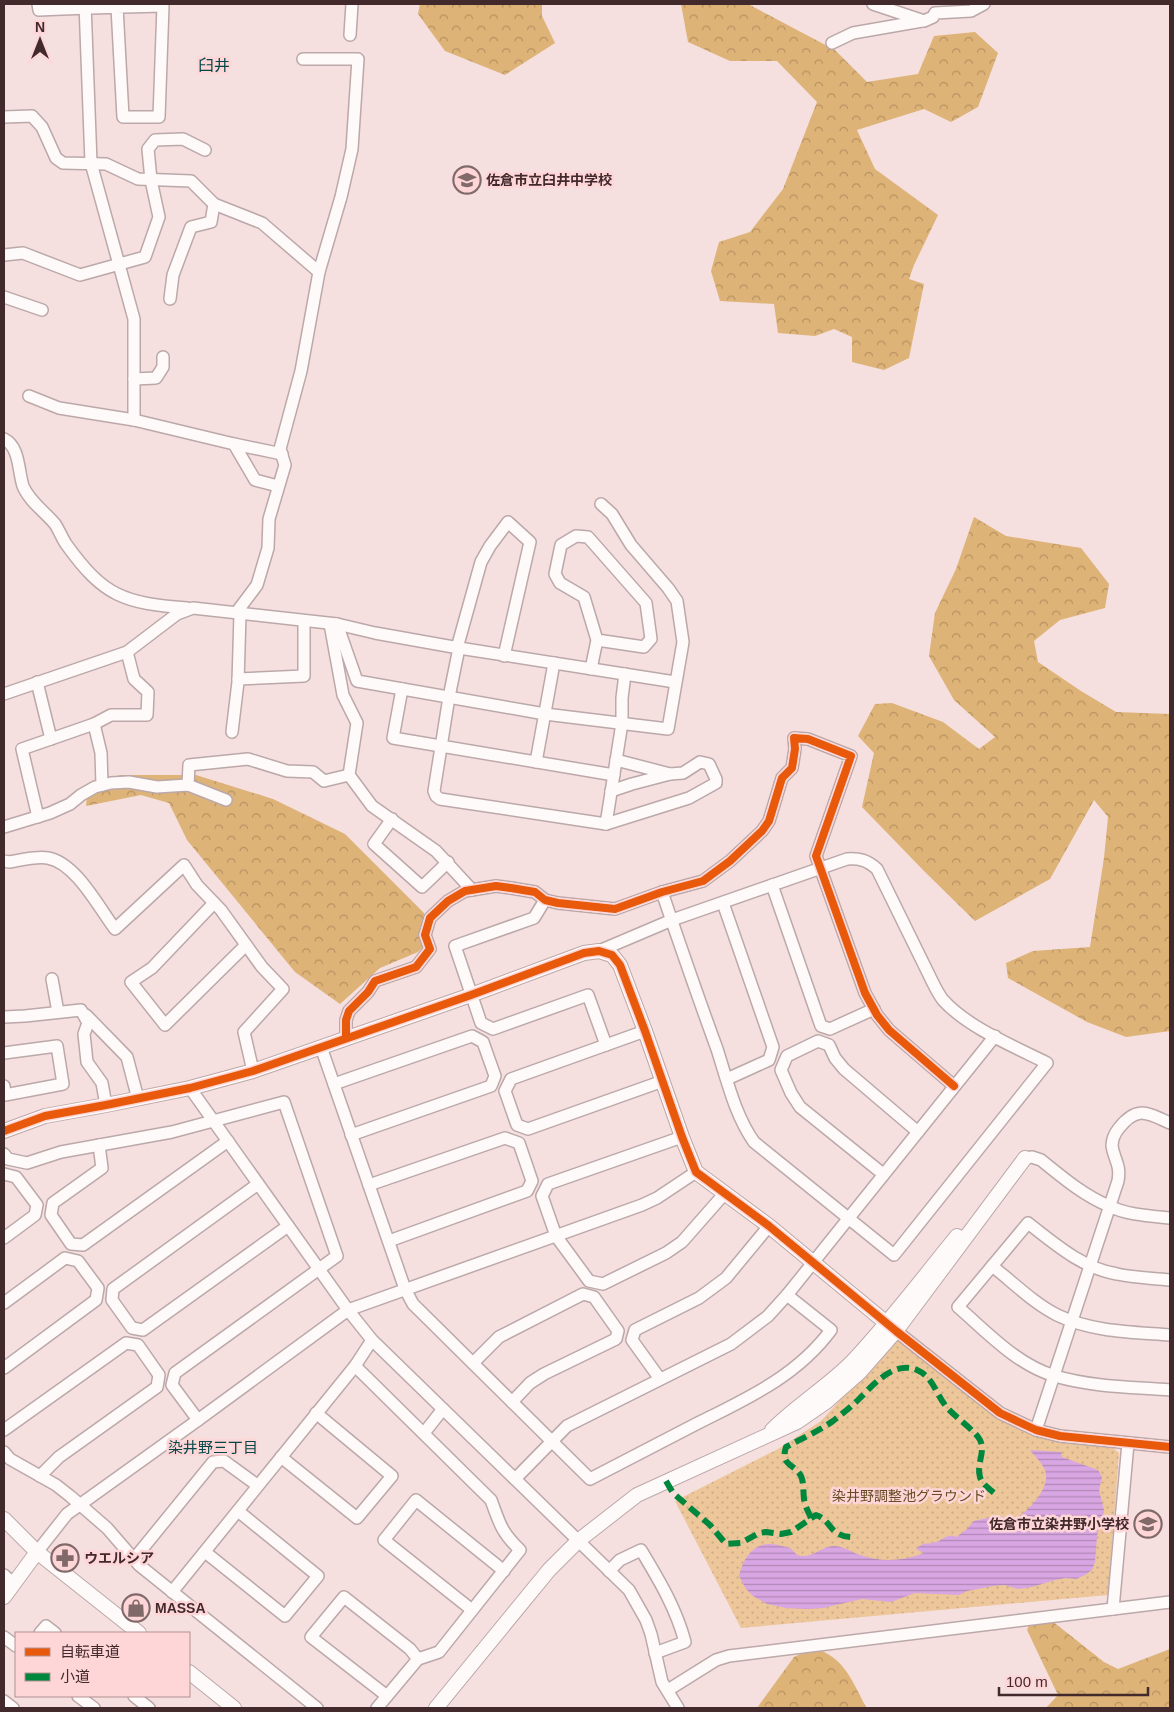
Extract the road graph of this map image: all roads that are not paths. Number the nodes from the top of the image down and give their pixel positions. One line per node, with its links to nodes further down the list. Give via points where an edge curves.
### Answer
1 (38, 4): 5 (street, via 39,10)
2 (352, 4): 9 (street)
3 (873, 4): 8 (street)
4 (984, 4): 7 (street, via 971,11)
5 (85, 6): 6 (street); 14 (street)
6 (125, 6): 6 (street, via 163,6 159,118 123,117)
7 (936, 8): 8 (street, via 933,17)
8 (924, 21): 10 (street, via 853,33)
9 (350, 34)
10 (832, 43)
11 (303, 59): 19 (street, via 358,59 352,149)
12 (4, 117): 14 (street, via 32,116 42,126 56,158 64,163)
13 (205, 150): 15 (street, via 183,139 155,140 148,149)
14 (91, 164): 15 (street, via 106,164 138,179); 18 (street)
15 (151, 180): 16 (street, via 191,182); 18 (street, via 159,216 145,257)
16 (214, 204): 19 (street, via 262,224); 21 (street, via 211,222 191,227 173,275)
17 (4, 255): 18 (street, via 23,252 80,275)
18 (119, 265): 24 (street, via 134,319)
19 (319, 272): 29 (street, via 300,371 280,449)
20 (4, 297): 22 (street)
21 (170, 299)
22 (42, 310)
23 (163, 357): 24 (street, via 163,367 156,378)
24 (134, 379): 26 (street)
25 (29, 396): 26 (street, via 59,408)
26 (134, 420): 28 (street)
27 (4, 438): 32 (street, via 14,450 28,495 56,525 65,543 95,579 115,594 132,601)
28 (234, 444): 29 (street); 30 (street, via 256,480)
29 (282, 454): 30 (street, via 285,465)
30 (278, 486): 33 (street, via 268,519 268,548 257,585)
31 (601, 504): 45 (street, via 677,601 684,642)
32 (193, 608): 33 (street); 38 (street, via 177,614)
33 (238, 614): 34 (street); 43 (street)
34 (304, 621): 35 (street); 43 (street, via 304,676)
35 (334, 624): 37 (street); 46 (street, via 357,681); 58 (street, via 343,695 357,723)
36 (597, 640): 36 (street, via 644,647 651,639 646,603 588,538 576,536 561,545 555,574 560,583 584,597); 41 (street)
37 (458, 648): 39 (street); 39 (street, via 481,562 508,522 530,542); 48 (street)
38 (126, 652): 44 (street); 51 (street, via 134,679 148,692 148,715 111,715)
39 (504, 656): 40 (street)
40 (554, 663): 41 (street); 49 (street)
41 (592, 669): 42 (street)
42 (625, 674): 45 (street); 50 (street)
43 (238, 679): 52 (street)
44 (37, 682): 47 (street); 53 (street)
45 (675, 682): 50 (street, via 668,729)
46 (402, 689): 48 (street); 54 (street, via 393,738)
47 (4, 694)
48 (449, 697): 49 (street); 54 (street)
49 (545, 714): 50 (street); 56 (street)
50 (622, 723): 55 (street)
51 (94, 724): 53 (street); 60 (street, via 101,753)
52 (232, 732)
53 (51, 739): 64 (street, via 22,748)
54 (441, 746): 56 (street); 66 (street, via 434,791 440,799)
55 (616, 760): 57 (street); 59 (street)
56 (536, 762): 59 (street)
57 (670, 774): 62 (street); 66 (street, via 683,773 705,762 709,764 716,783 689,798)
58 (349, 775): 61 (street, via 324,781 313,772 287,771 248,759 190,765); 65 (street, via 372,806)
59 (614, 775): 62 (street)
60 (102, 785): 61 (street, via 129,782 156,787); 64 (street, via 50,814)
61 (188, 786): 63 (street)
62 (611, 791): 66 (street)
63 (226, 800)
64 (38, 817): 67 (street)
65 (392, 819): 69 (street); 69 (street, via 374,844 422,886)
66 (606, 824)
67 (4, 827)
68 (4, 861): 75 (street, via 47,858 60,862 75,874 115,929 184,865)
69 (448, 862): 72 (street)
70 (820, 867): 71 (street); 73 (street, via 816,856 851,756 808,739 794,738 792,768 782,778 769,821 762,831 703,881); 82 (street, via 865,993); 87 (street, via 857,858 877,868 943,1000)
71 (772, 885): 76 (street); 82 (street, via 821,1026 830,1029)
72 (472, 890): 74 (street, via 496,886 535,892); 88 (street, via 448,901 430,918 425,936 430,949 416,967 375,981 350,1011 346,1020)
73 (662, 892): 74 (street, via 615,909); 77 (street)
74 (546, 900): 81 (street, via 534,918 455,946)
75 (214, 903): 78 (street); 78 (street, via 152,968 131,982 165,1025)
76 (723, 903): 77 (street); 93 (street, via 773,1047 770,1060)
77 (672, 920): 79 (street); 93 (street)
78 (246, 945): 92 (street, via 283,989 244,1032)
79 (599, 951): 81 (street, via 584,953); 86 (street, via 612,955 620,964)
80 (52, 979): 84 (street)
81 (471, 994): 88 (street); 89 (street, via 481,1022 492,1029 588,995)
82 (874, 1009): 97 (street, via 889,1030)
83 (81, 1010): 84 (street); 99 (street, via 127,1057); 100 (street, via 88,1023 84,1034 87,1062 102,1083)
84 (58, 1012): 85 (street)
85 (4, 1017)
86 (645, 1031): 89 (street); 94 (street)
87 (995, 1036): 97 (street); 119 (street, via 1047,1063 900,1248 894,1255)
88 (346, 1038): 90 (street)
89 (606, 1045): 94 (street, via 511,1079 505,1091 517,1125 528,1129)
90 (321, 1048): 92 (street); 95 (street)
91 (4, 1053): 96 (street, via 57,1046 63,1084 5,1096)
92 (253, 1071): 98 (street)
93 (727, 1080): 119 (street, via 754,1142)
94 (663, 1081): 106 (street)
95 (334, 1084): 105 (street); 105 (street, via 472,1036 483,1042 496,1076 491,1086)
96 (4, 1086)
97 (954, 1086): 104 (street)
98 (190, 1088): 99 (street); 101 (street)
99 (138, 1099): 100 (street)
100 (106, 1106): 103 (street, via 45,1116)
101 (213, 1121): 107 (street); 108 (street); 128 (street, via 284,1102 337,1256)
102 (1170, 1123): 117 (street, via 1145,1112 1135,1113 1127,1117 1114,1135 1112,1146 1120,1171)
103 (4, 1131)
104 (918, 1132): 113 (street); 113 (street, via 844,1069 829,1045 818,1041 787,1056 782,1070 800,1107)
105 (351, 1135): 115 (street)
106 (682, 1138): 111 (street); 122 (street, via 548,1184 542,1196)
107 (228, 1141): 108 (street, via 83,1246 71,1244 51,1216 53,1203 102,1168); 114 (street)
108 (98, 1145): 109 (street, via 27,1162 8,1159)
109 (4, 1154)
110 (1025, 1158): 117 (street, via 1040,1160 1082,1192); 135 (street, via 963,1228)
111 (696, 1172): 116 (street); 122 (street, via 658,1198)
112 (4, 1174): 123 (street, via 16,1177 37,1205 35,1216)
113 (883, 1174): 119 (street)
114 (258, 1184): 120 (street); 120 (street, via 114,1288 112,1300 132,1328 143,1330)
115 (369, 1186): 124 (street); 124 (street, via 505,1138 519,1143 532,1180 527,1191)
116 (725, 1192): 121 (street); 122 (street, via 682,1242 604,1284 589,1281)
117 (1110, 1207): 118 (street); 127 (street)
118 (1170, 1218)
119 (848, 1219): 125 (street)
120 (288, 1226): 128 (street)
121 (768, 1226): 125 (street); 142 (street, via 726,1278 699,1298 634,1330 632,1340)
122 (556, 1236): 130 (street)
123 (4, 1238)
124 (389, 1241): 130 (street)
125 (813, 1263): 131 (street); 135 (street)
126 (992, 1266): 127 (street, via 1028,1223 1063,1251); 134 (street, via 1041,1304); 141 (street, via 958,1307 1016,1356)
127 (1091, 1266): 129 (street, via 1116,1274); 134 (street)
128 (319, 1269): 133 (street); 147 (street, via 175,1374 172,1385)
129 (1170, 1280)
130 (405, 1289): 133 (street); 138 (street, via 412,1304)
131 (787, 1295): 142 (street, via 768,1316 731,1344); 151 (street, via 830,1330 821,1344 775,1382 590,1479)
132 (4, 1303): 140 (street, via 65,1258 78,1261 98,1288 96,1300)
133 (348, 1310): 137 (street); 147 (street)
134 (1072, 1321): 136 (street, via 1101,1329); 141 (street)
135 (892, 1327): 149 (street, via 1000,1413); 162 (street, via 789,1413 767,1436 637,1495)
136 (1170, 1335)
137 (372, 1340): 139 (street); 145 (street)
138 (473, 1363): 144 (street); 144 (street, via 499,1336 583,1294 594,1297 618,1331 616,1339 544,1374)
139 (354, 1366): 146 (street); 150 (street)
140 (4, 1368)
141 (1054, 1376): 143 (street); 149 (street)
142 (660, 1379): 151 (street, via 567,1426)
143 (1170, 1390)
144 (512, 1402): 151 (street)
145 (443, 1409): 150 (street); 157 (street)
146 (316, 1413): 155 (street); 155 (street, via 392,1476 357,1518)
147 (198, 1420): 159 (street)
148 (4, 1430): 156 (street, via 126,1343 138,1345 160,1375 157,1387 59,1457)
149 (1036, 1430): 152 (street, via 1060,1436)
150 (424, 1433): 166 (street, via 491,1500 506,1536 520,1550)
151 (552, 1441): 157 (street)
152 (1128, 1443): 153 (street); 172 (street)
153 (1170, 1447)
154 (4, 1452): 156 (street)
155 (281, 1457): 158 (street)
156 (40, 1476): 159 (street)
157 (515, 1479): 162 (street)
158 (258, 1485): 160 (street); 165 (street, via 224,1460 213,1462)
159 (81, 1505): 163 (street, via 67,1514); 165 (street, via 107,1528)
160 (238, 1511): 164 (street); 164 (street, via 318,1576 285,1616)
161 (4, 1519): 163 (street)
162 (578, 1541): 167 (street); 193 (street, via 549,1570)
163 (37, 1552): 168 (street); 176 (street)
164 (205, 1552): 169 (street)
165 (134, 1560): 169 (street)
166 (504, 1571): 173 (street); 173 (street, via 416,1500 384,1540)
167 (609, 1571): 179 (street, via 629,1590 646,1620); 179 (street, via 620,1560 642,1550 664,1587 684,1642)
168 (8, 1579): 170 (street)
169 (172, 1592): 191 (street)
170 (4, 1597)
171 (1170, 1602): 172 (street)
172 (1113, 1609): 182 (street, via 729,1656 716,1660)
173 (472, 1610): 180 (street, via 439,1652)
174 (41, 1632): 175 (street, via 46,1626)
175 (54, 1632)
176 (138, 1632)
177 (4, 1637): 178 (street)
178 (15, 1645)
179 (655, 1653): 182 (street, via 662,1682)
180 (418, 1659): 183 (street); 183 (street, via 344,1596 311,1637)
181 (190, 1673): 190 (street)
182 (668, 1690): 194 (street)
183 (387, 1696): 192 (street)
184 (79, 1697): 188 (street)
185 (135, 1697): 189 (street)
186 (4, 1701): 187 (street)
187 (14, 1708)
188 (94, 1708)
189 (150, 1708)
190 (234, 1708)
191 (318, 1708)
192 (378, 1708)
193 (436, 1708)
194 (678, 1708)

